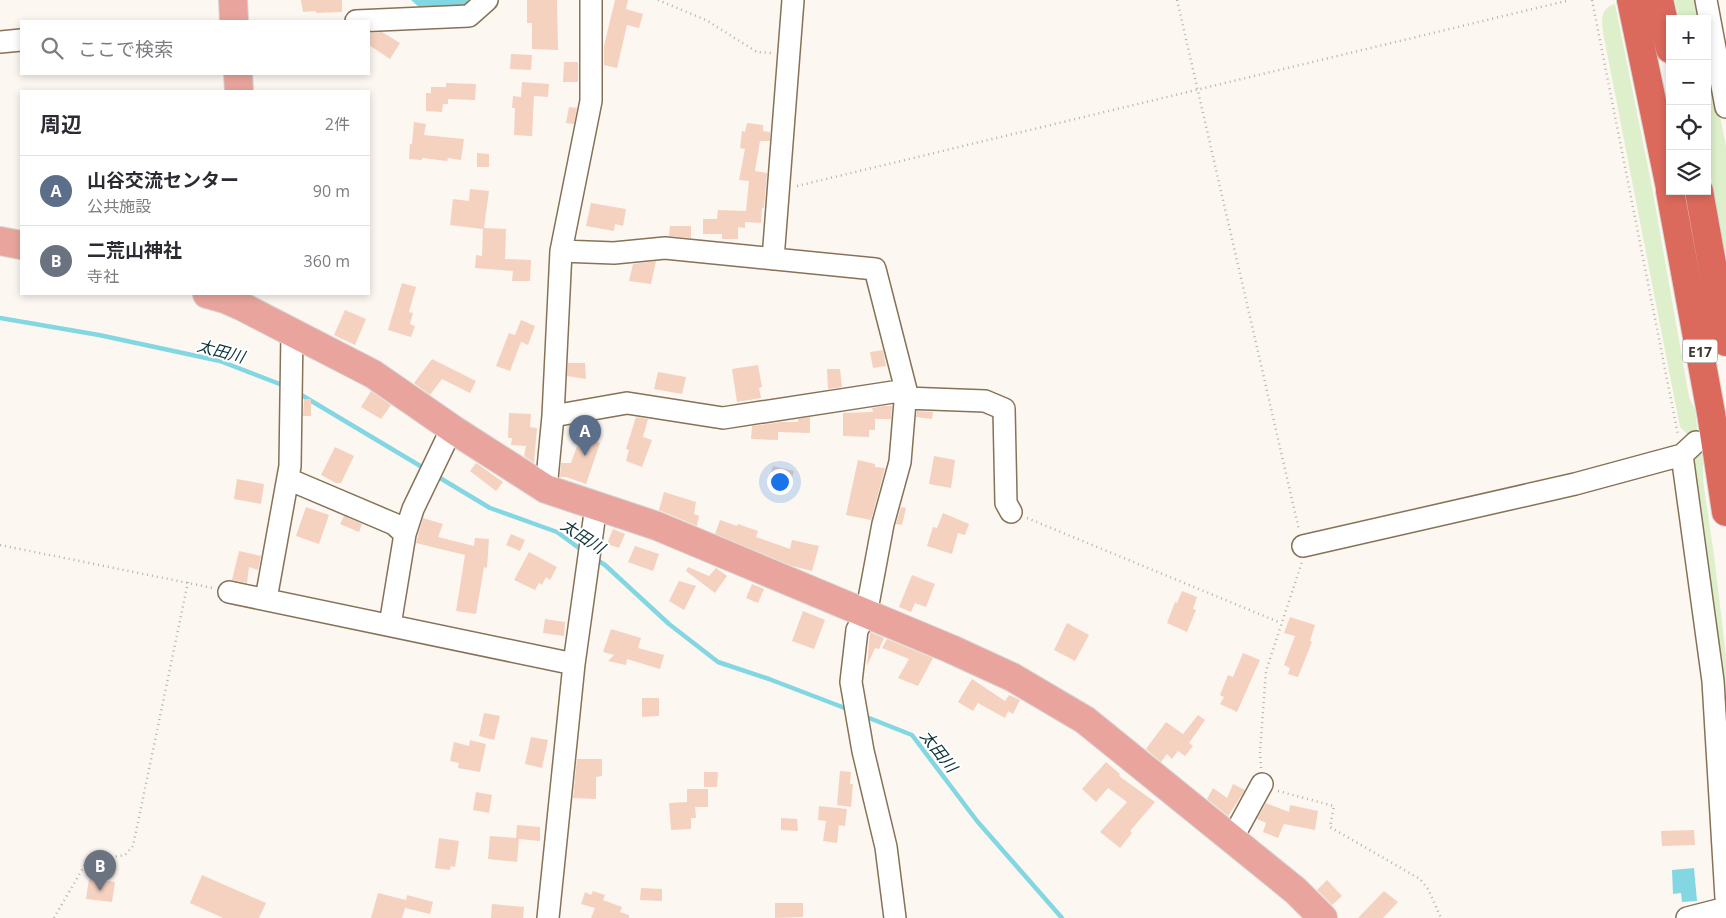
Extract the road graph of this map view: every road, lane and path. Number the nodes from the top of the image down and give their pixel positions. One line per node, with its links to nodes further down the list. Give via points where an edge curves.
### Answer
1 (233, 0): 12 (main road)
2 (487, 0): 13 (street, via 469,16)
3 (592, 0): 28 (street, via 592,101)
4 (658, 0): 17 (path, via 706,20 757,52)
5 (793, 0): 17 (street)
6 (1177, 0): 20 (path)
7 (1570, 0): 20 (path)
8 (1592, 0): 37 (path)
9 (1631, 0): 22 (highway, E17)
10 (1659, 0): 14 (highway)
11 (1706, 0): 21 (street)
12 (234, 20)
13 (370, 20)
14 (1666, 31)
15 (20, 40): 16 (street)
16 (0, 42)
17 (788, 54): 23 (street)
18 (238, 75): 19 (main road)
19 (239, 90)
20 (1197, 91): 23 (path); 45 (path)
21 (1726, 108)
22 (1666, 170)
23 (778, 190): 29 (street)
24 (1671, 195): 42 (highway, E17)
25 (1700, 195): 33 (highway, E17)
26 (0, 241): 27 (main road)
27 (20, 245)
28 (561, 251): 29 (street, via 614,253 666,248); 35 (street)
29 (773, 259): 34 (street, via 875,269)
30 (211, 295): 31 (main road)
31 (242, 300): 32 (main road)
32 (292, 332): 36 (main road, via 373,374); 38 (street)
33 (1726, 342)
34 (905, 394): 35 (street, via 723,418 627,403); 41 (street, via 985,401 1004,409 1006,503); 49 (street, via 900,462 883,524)
35 (553, 416): 39 (street)
36 (452, 428): 39 (main road); 43 (street)
37 (1689, 448): 45 (street, via 1575,484); 55 (street, via 1713,681)
38 (288, 479): 43 (street, via 394,524); 48 (street)
39 (546, 489): 40 (main road)
40 (596, 506): 49 (main road, via 657,526); 52 (street)
41 (1011, 512): 50 (path)
42 (1726, 512)
43 (405, 534): 51 (street)
44 (0, 545): 46 (path)
45 (1303, 546): 50 (path, via 1302,563)
46 (188, 582): 47 (path); 57 (path, via 133,846 125,855 87,861)
47 (229, 592): 48 (street)
48 (266, 599): 51 (street)
49 (866, 615): 54 (main road, via 1012,677 1085,720); 59 (street, via 857,630 851,682 886,847)
50 (1282, 623): 53 (path, via 1266,670 1260,752)
51 (390, 625): 52 (street)
52 (574, 664): 58 (street)
53 (1262, 784): 54 (street); 61 (path, via 1284,794 1334,806 1330,827 1420,880 1428,889)
54 (1232, 839): 60 (main road, via 1296,891)
55 (1726, 898)
56 (1726, 908): 62 (street)
57 (54, 918)
58 (548, 918)
59 (895, 918)
60 (1323, 918)
61 (1441, 918)
62 (1687, 918)

